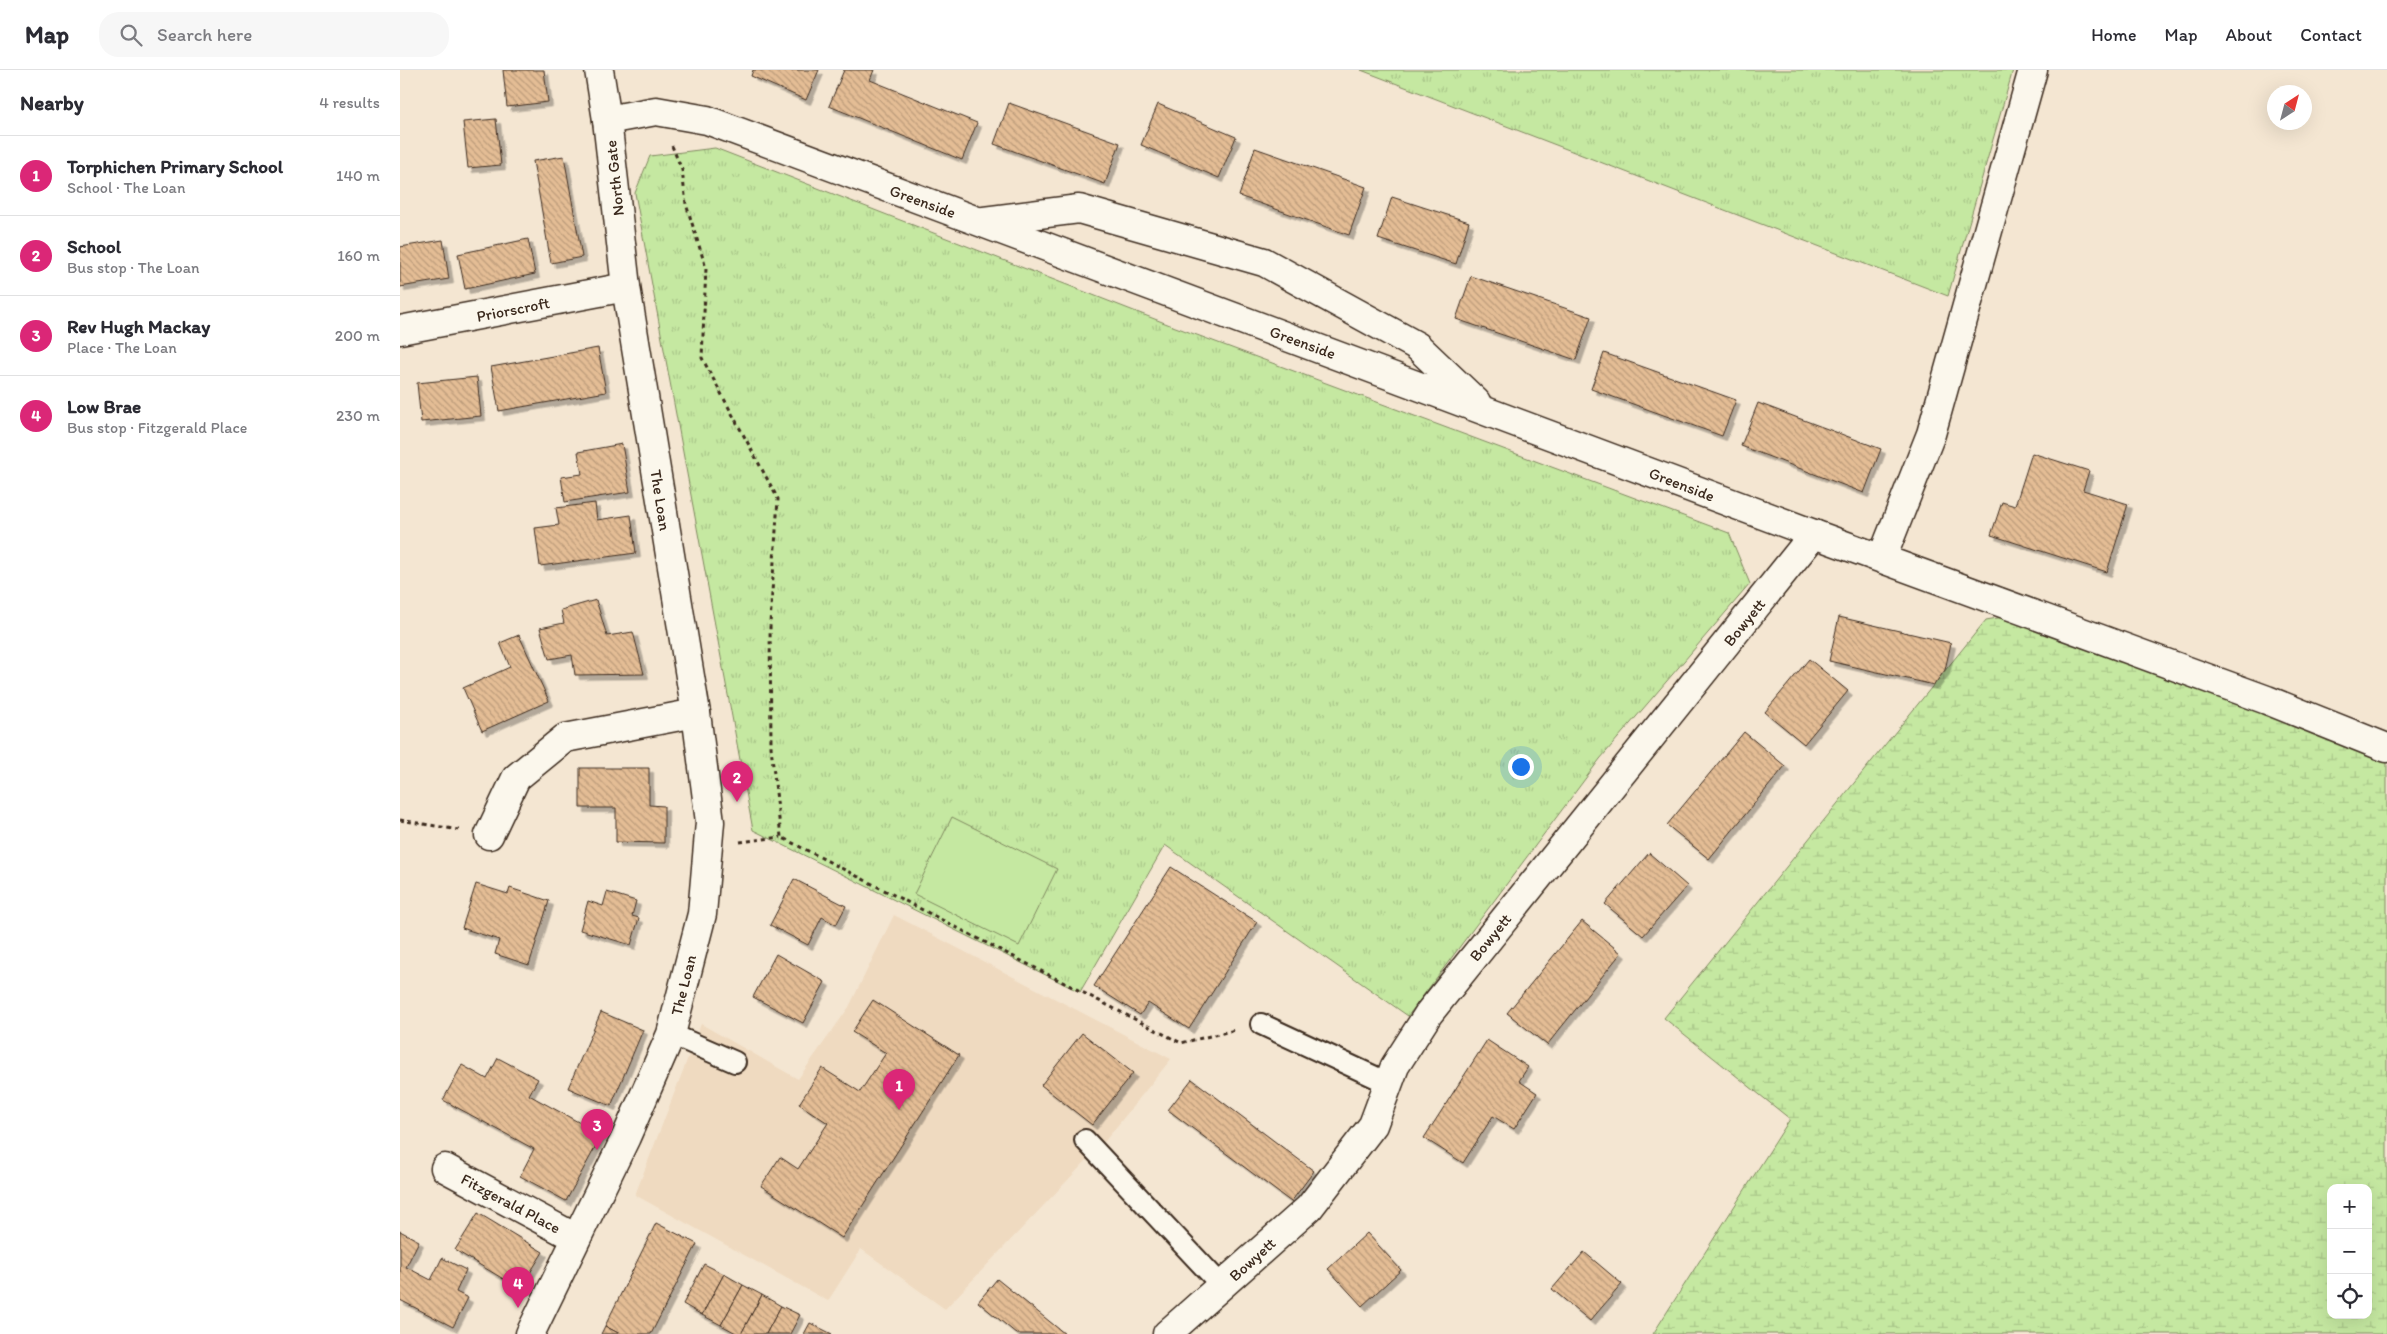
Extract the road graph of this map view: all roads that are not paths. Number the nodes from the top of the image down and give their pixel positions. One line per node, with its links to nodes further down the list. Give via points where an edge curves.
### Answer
1 (599, 70): 3 (street, North Gate)
2 (2033, 70): 9 (street, via 1931,434)
3 (607, 120): 4 (street, Greenside, via 656,112 708,120); 5 (street, North Gate)
4 (980, 222): 7 (street, Greenside); 7 (street, via 1079,209 1264,262 1417,346)
5 (626, 287): 6 (street, Priorscroft); 10 (street, The Loan)
6 (400, 330)
7 (1486, 410): 8 (street, Greenside)
8 (1814, 534): 9 (street, Greenside); 16 (street, Bowyett, via 1429,1013 1395,1066)
9 (1882, 558): 11 (street, Greenside, via 2267,700)
10 (696, 713): 12 (street, via 565,738 516,778); 14 (street, The Loan, via 710,822 702,914)
11 (2387, 748)
12 (489, 835)
13 (1261, 1024): 16 (lane)
14 (671, 1034): 15 (lane); 19 (street, The Loan, via 626,1137)
15 (734, 1062)
16 (1388, 1083): 20 (street, Bowyett, via 1373,1125 1309,1208)
17 (1085, 1140): 20 (lane)
18 (445, 1168): 19 (street, Fitzgerald Place)
19 (576, 1238): 21 (street, The Loan)
20 (1222, 1286): 22 (street, Bowyett)
21 (530, 1334)
22 (1167, 1334)

